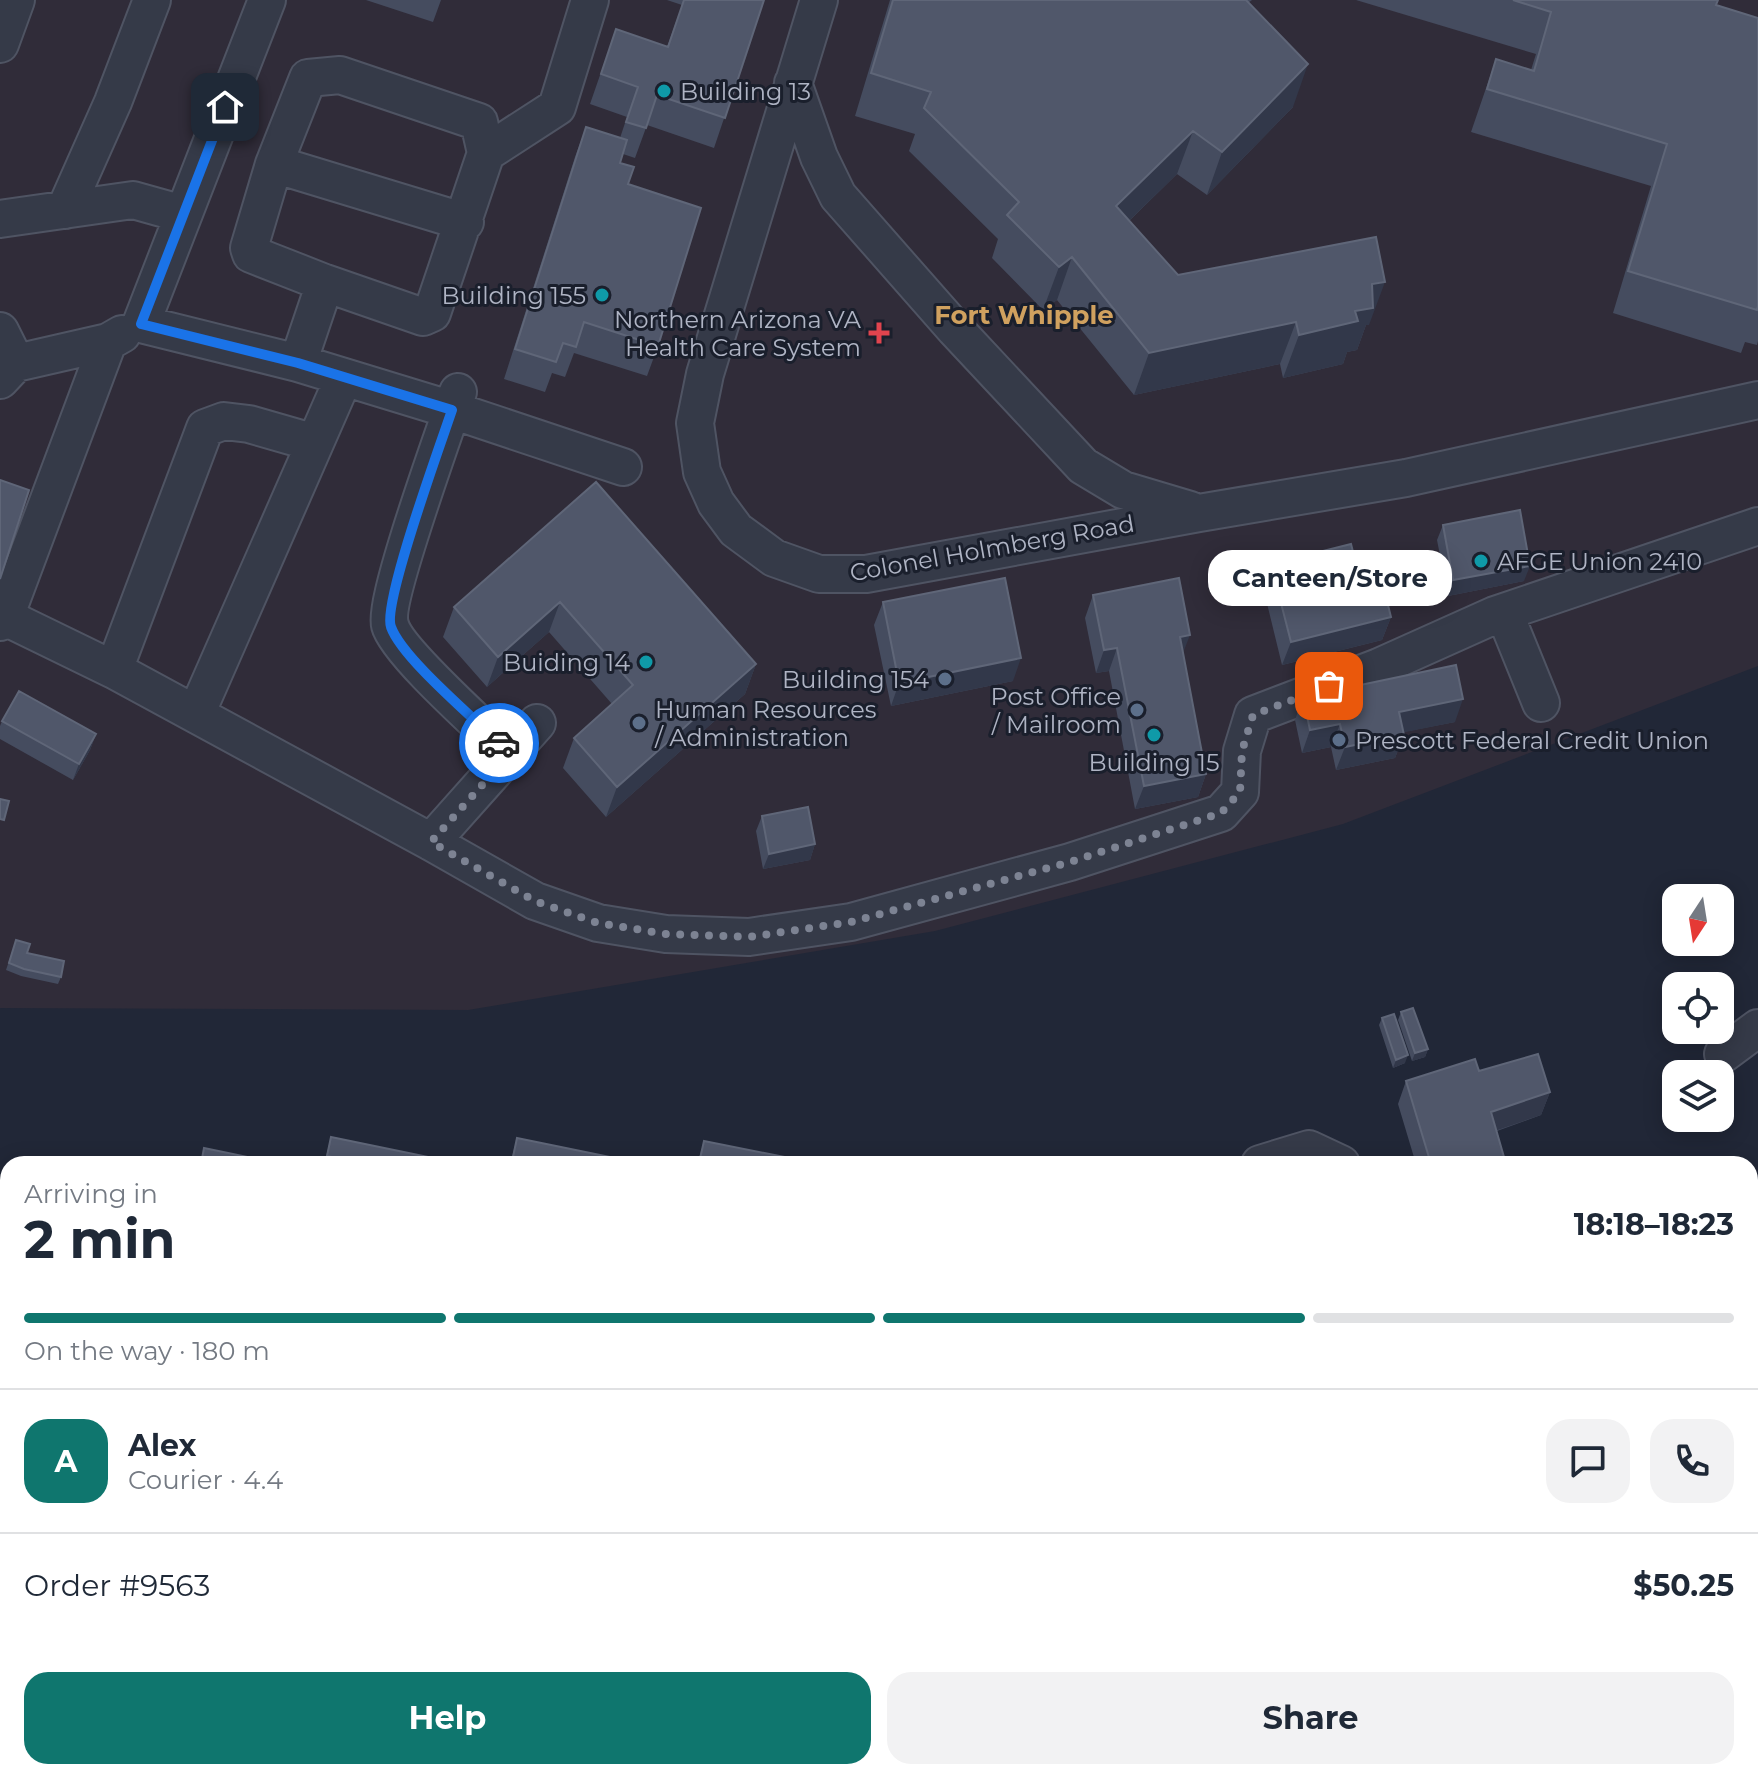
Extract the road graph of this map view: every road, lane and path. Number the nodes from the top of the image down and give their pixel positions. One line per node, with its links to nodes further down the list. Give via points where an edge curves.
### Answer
1 (16, 0): 6 (lane)
2 (152, 0): 10 (lane)
3 (267, 0): 11 (lane)
4 (590, 0): 8 (lane, via 557,107)
5 (819, 0): 7 (lane, Colonel Holmberg Road)
6 (0, 44)
7 (793, 83): 24 (lane, via 838,196 1072,455 1123,490); 24 (lane, Colonel Holmberg Road, via 695,423 702,472 736,530 774,558 819,574 866,574)
8 (486, 153): 9 (lane, via 479,122 340,75 308,78); 13 (lane)
9 (274, 164): 13 (lane); 14 (lane, via 251,254)
10 (65, 210): 11 (lane, via 133,200); 12 (lane)
11 (183, 214): 15 (lane)
12 (0, 219)
13 (465, 222): 14 (lane, via 432,313 423,317)
14 (325, 283): 18 (lane)
15 (141, 324): 16 (lane); 18 (lane)
16 (108, 342): 17 (lane); 27 (lane)
17 (5, 358)
18 (298, 363): 19 (lane)
19 (344, 377): 21 (lane); 22 (lane)
20 (1758, 400): 24 (lane, Colonel Holmberg Road, via 1406,478)
21 (455, 401): 23 (lane); 32 (lane, via 393,590 389,625 409,654)
22 (315, 443): 28 (lane, via 249,424 224,421 205,428); 30 (lane)
23 (623, 467)
24 (1199, 513)
25 (1758, 526): 26 (lane)
26 (1504, 612): 29 (lane); 33 (lane, via 1253,715 1242,751 1240,792 1221,813 1070,862 851,922 749,937 666,934 598,923 535,901)
27 (3, 619): 28 (lane)
28 (114, 670): 30 (lane)
29 (1541, 703)
30 (196, 714): 33 (lane)
31 (537, 723): 32 (lane)
32 (510, 754): 33 (lane)
33 (431, 842)
34 (1758, 1028): 35 (lane)
35 (1723, 1054)
36 (1286, 1156): 37 (lane, via 1309,1149)
37 (1324, 1156)

